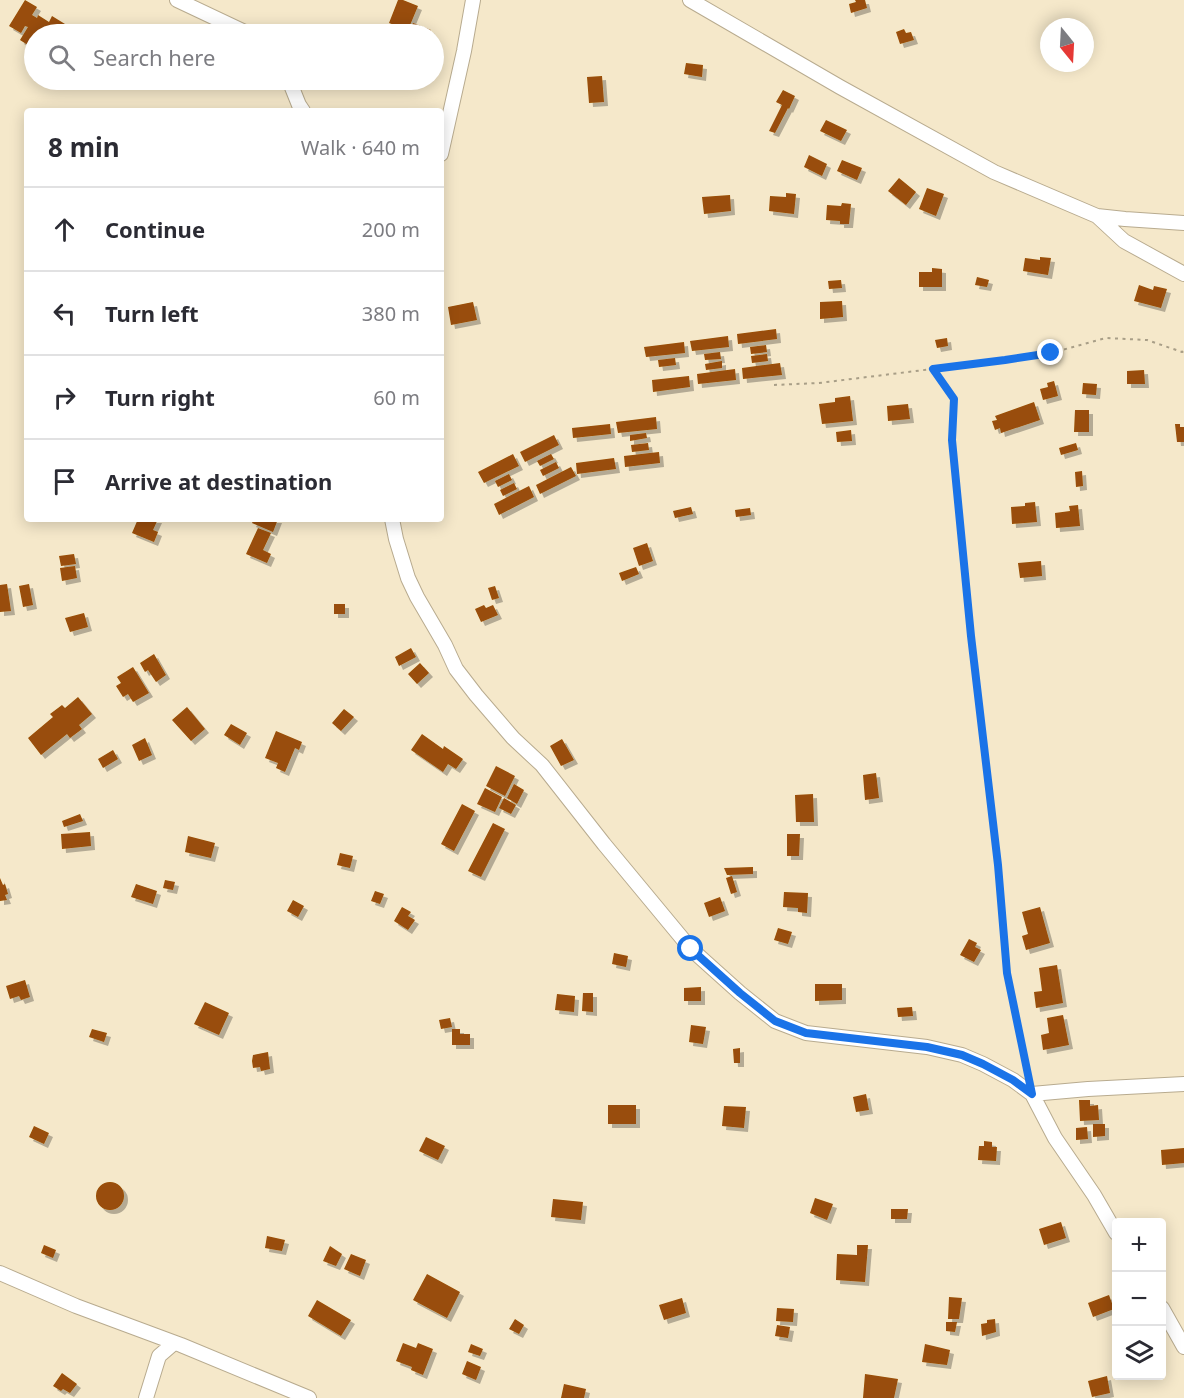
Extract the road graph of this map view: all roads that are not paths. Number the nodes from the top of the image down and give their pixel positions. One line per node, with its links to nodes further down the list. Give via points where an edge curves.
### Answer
1 (177, 0): 4 (street)
2 (472, 0): 7 (street)
3 (690, 0): 8 (street, via 985,167)
4 (228, 24)
5 (293, 90): 6 (street)
6 (301, 108)
7 (444, 141)
8 (1097, 216): 9 (street); 10 (street, via 1124,241)
9 (1184, 223)
10 (1184, 274)
11 (393, 522): 13 (street, via 408,578 456,669 513,738 542,765 691,949 740,993 775,1021 806,1033 927,1047 962,1055)
12 (1184, 1084): 13 (street)
13 (1032, 1094): 14 (street, via 1055,1138)
14 (1112, 1226)
15 (0, 1273): 17 (street)
16 (1166, 1316): 18 (street)
17 (174, 1342): 19 (street, via 159,1356); 20 (street)
18 (1184, 1347)
19 (146, 1398)
20 (309, 1398)

